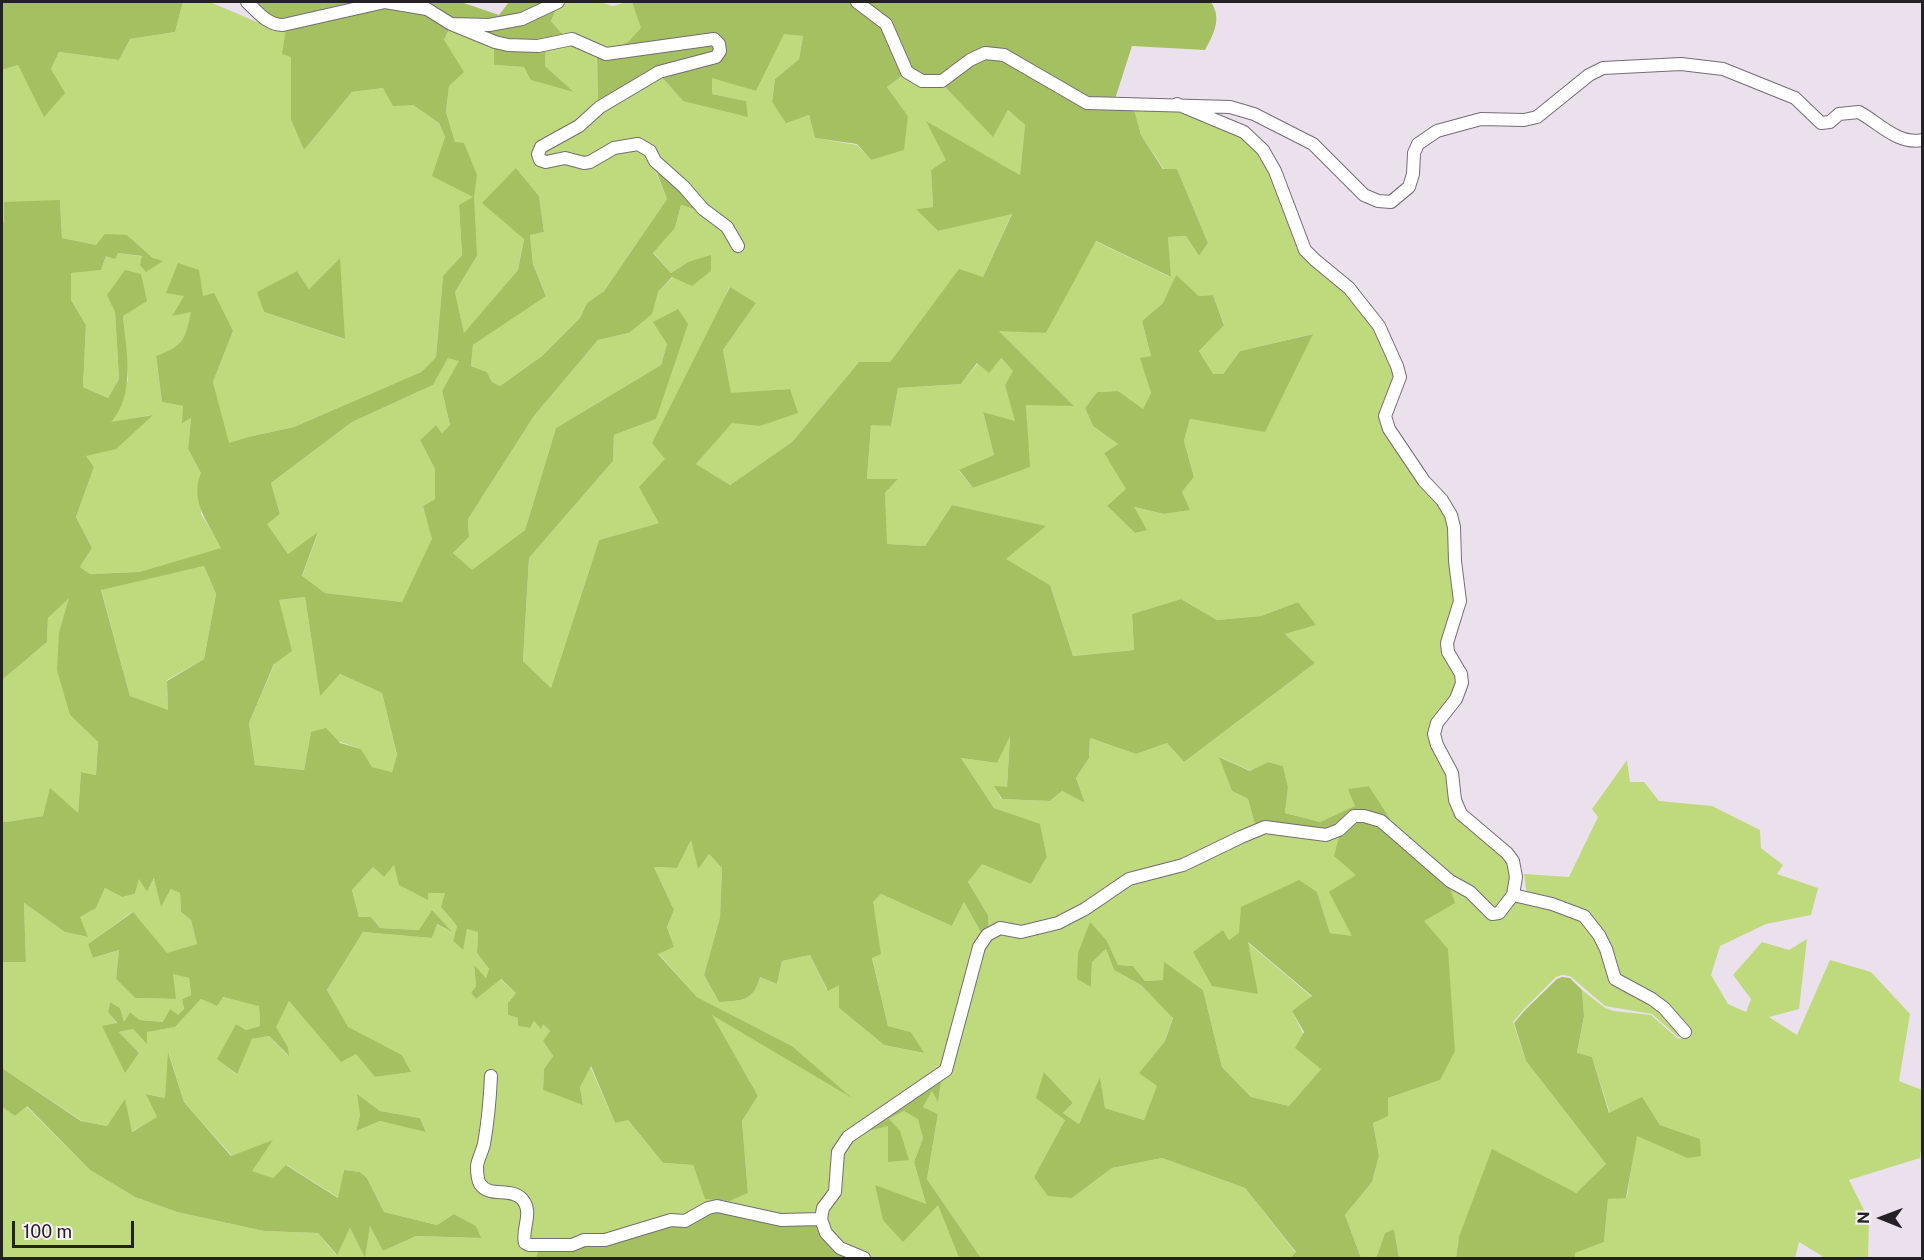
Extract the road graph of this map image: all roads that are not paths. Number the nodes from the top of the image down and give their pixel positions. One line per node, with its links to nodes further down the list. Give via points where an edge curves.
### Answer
1 (247, 2): 4 (street, via 274,25 385,2 420,6)
2 (558, 2): 4 (street, via 522,19 489,25)
3 (857, 2): 5 (street, via 886,24 907,72 922,81 942,81 985,53 1004,55 1087,103)
4 (452, 24): 7 (street, via 508,45 538,46 572,39 606,54 714,39 720,51 716,57 659,72 600,107 579,126 541,147 538,153 540,160 546,162 565,158 584,163 614,148 638,144 650,151 655,161 703,209 727,227)
5 (1177, 104): 6 (street, via 1230,107 1263,118 1313,144 1364,195 1391,202 1409,187 1418,144 1437,131 1481,119 1537,117 1603,68 1681,64 1723,69 1795,98 1821,123 1830,122 1839,114 1859,112 1898,138); 8 (street, via 1244,132 1263,150 1305,250 1355,295 1379,326 1397,366 1400,377 1385,416 1389,429 1424,481 1442,500 1454,527 1460,602 1447,643 1462,683 1434,734 1452,772 1461,814 1513,861)
6 (1923, 140)
7 (738, 246)
8 (1513, 895): 9 (street, via 1584,916 1599,935 1615,978 1658,1003); 11 (street, via 1499,913 1492,914 1381,821 1354,816 1339,830 1326,835 1265,827 1183,865 1129,879 1058,923 1021,932 1000,928 987,935 979,947 946,1070 848,1137 838,1152 835,1192 823,1208)
9 (1685, 1032)
10 (491, 1076): 11 (street, via 489,1112 477,1176 481,1186 489,1191 515,1194 522,1199 526,1207 525,1243 572,1245 584,1240 605,1240 671,1220 685,1221 717,1206 781,1220)
11 (821, 1219): 12 (street, via 826,1233 840,1248)
12 (864, 1258)

